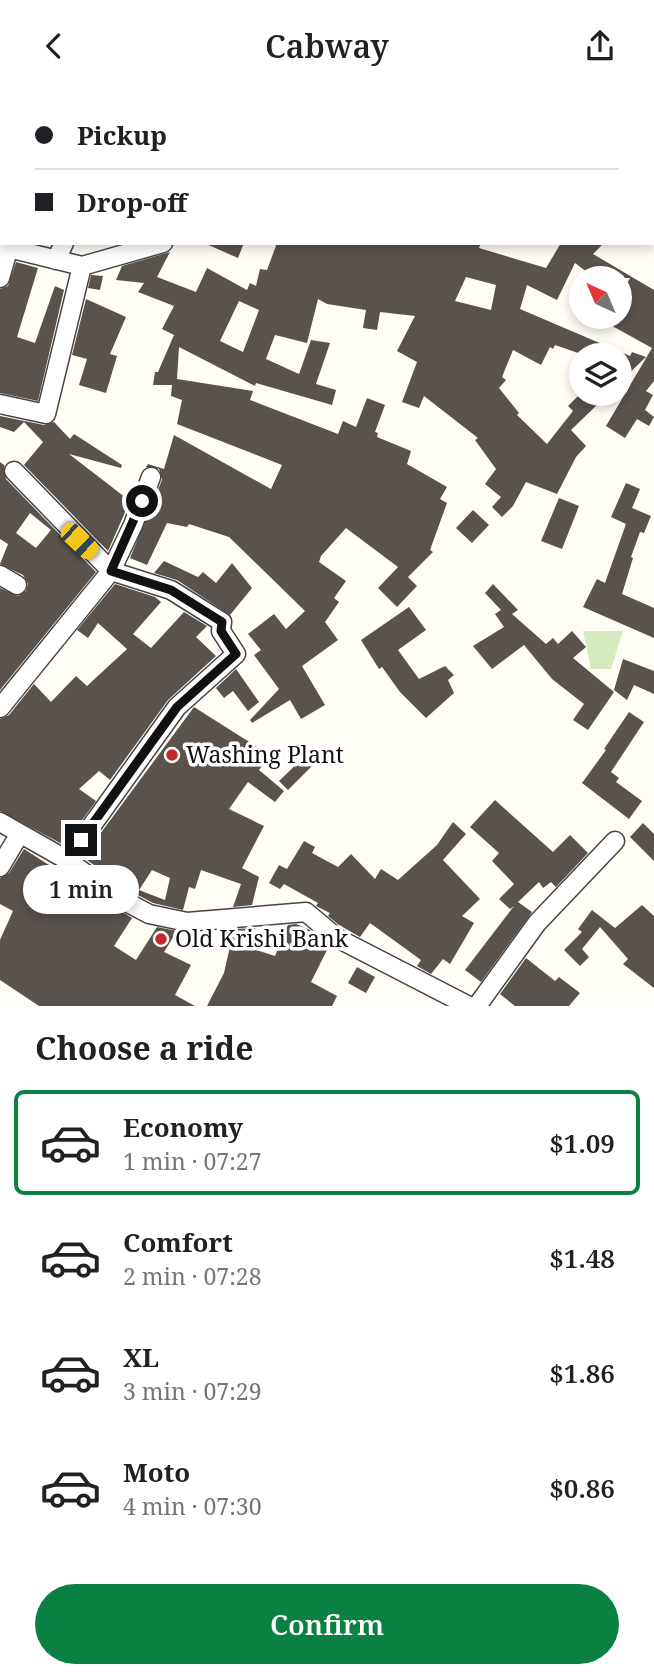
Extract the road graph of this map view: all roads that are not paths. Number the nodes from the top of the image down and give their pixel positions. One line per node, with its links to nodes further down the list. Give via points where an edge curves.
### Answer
1 (63, 245): 5 (street)
2 (156, 245): 6 (street)
3 (6, 246): 4 (street); 7 (street)
4 (36, 249): 5 (street)
5 (56, 260): 6 (street)
6 (82, 266): 8 (street, via 46,414)
7 (0, 278)
8 (0, 404)
9 (14, 471): 11 (street)
10 (151, 477): 11 (street)
11 (111, 571): 14 (street); 18 (street, via 171,590 222,622 221,631 236,654 177,707)
12 (0, 575): 13 (street)
13 (17, 585)
14 (0, 708)
15 (0, 822): 16 (street)
16 (19, 835): 18 (street); 19 (street)
17 (615, 841): 21 (street, via 537,923)
18 (67, 860): 20 (street, via 149,914 187,922 306,912 337,938)
19 (0, 867)
20 (469, 1006)
21 (477, 1006)

